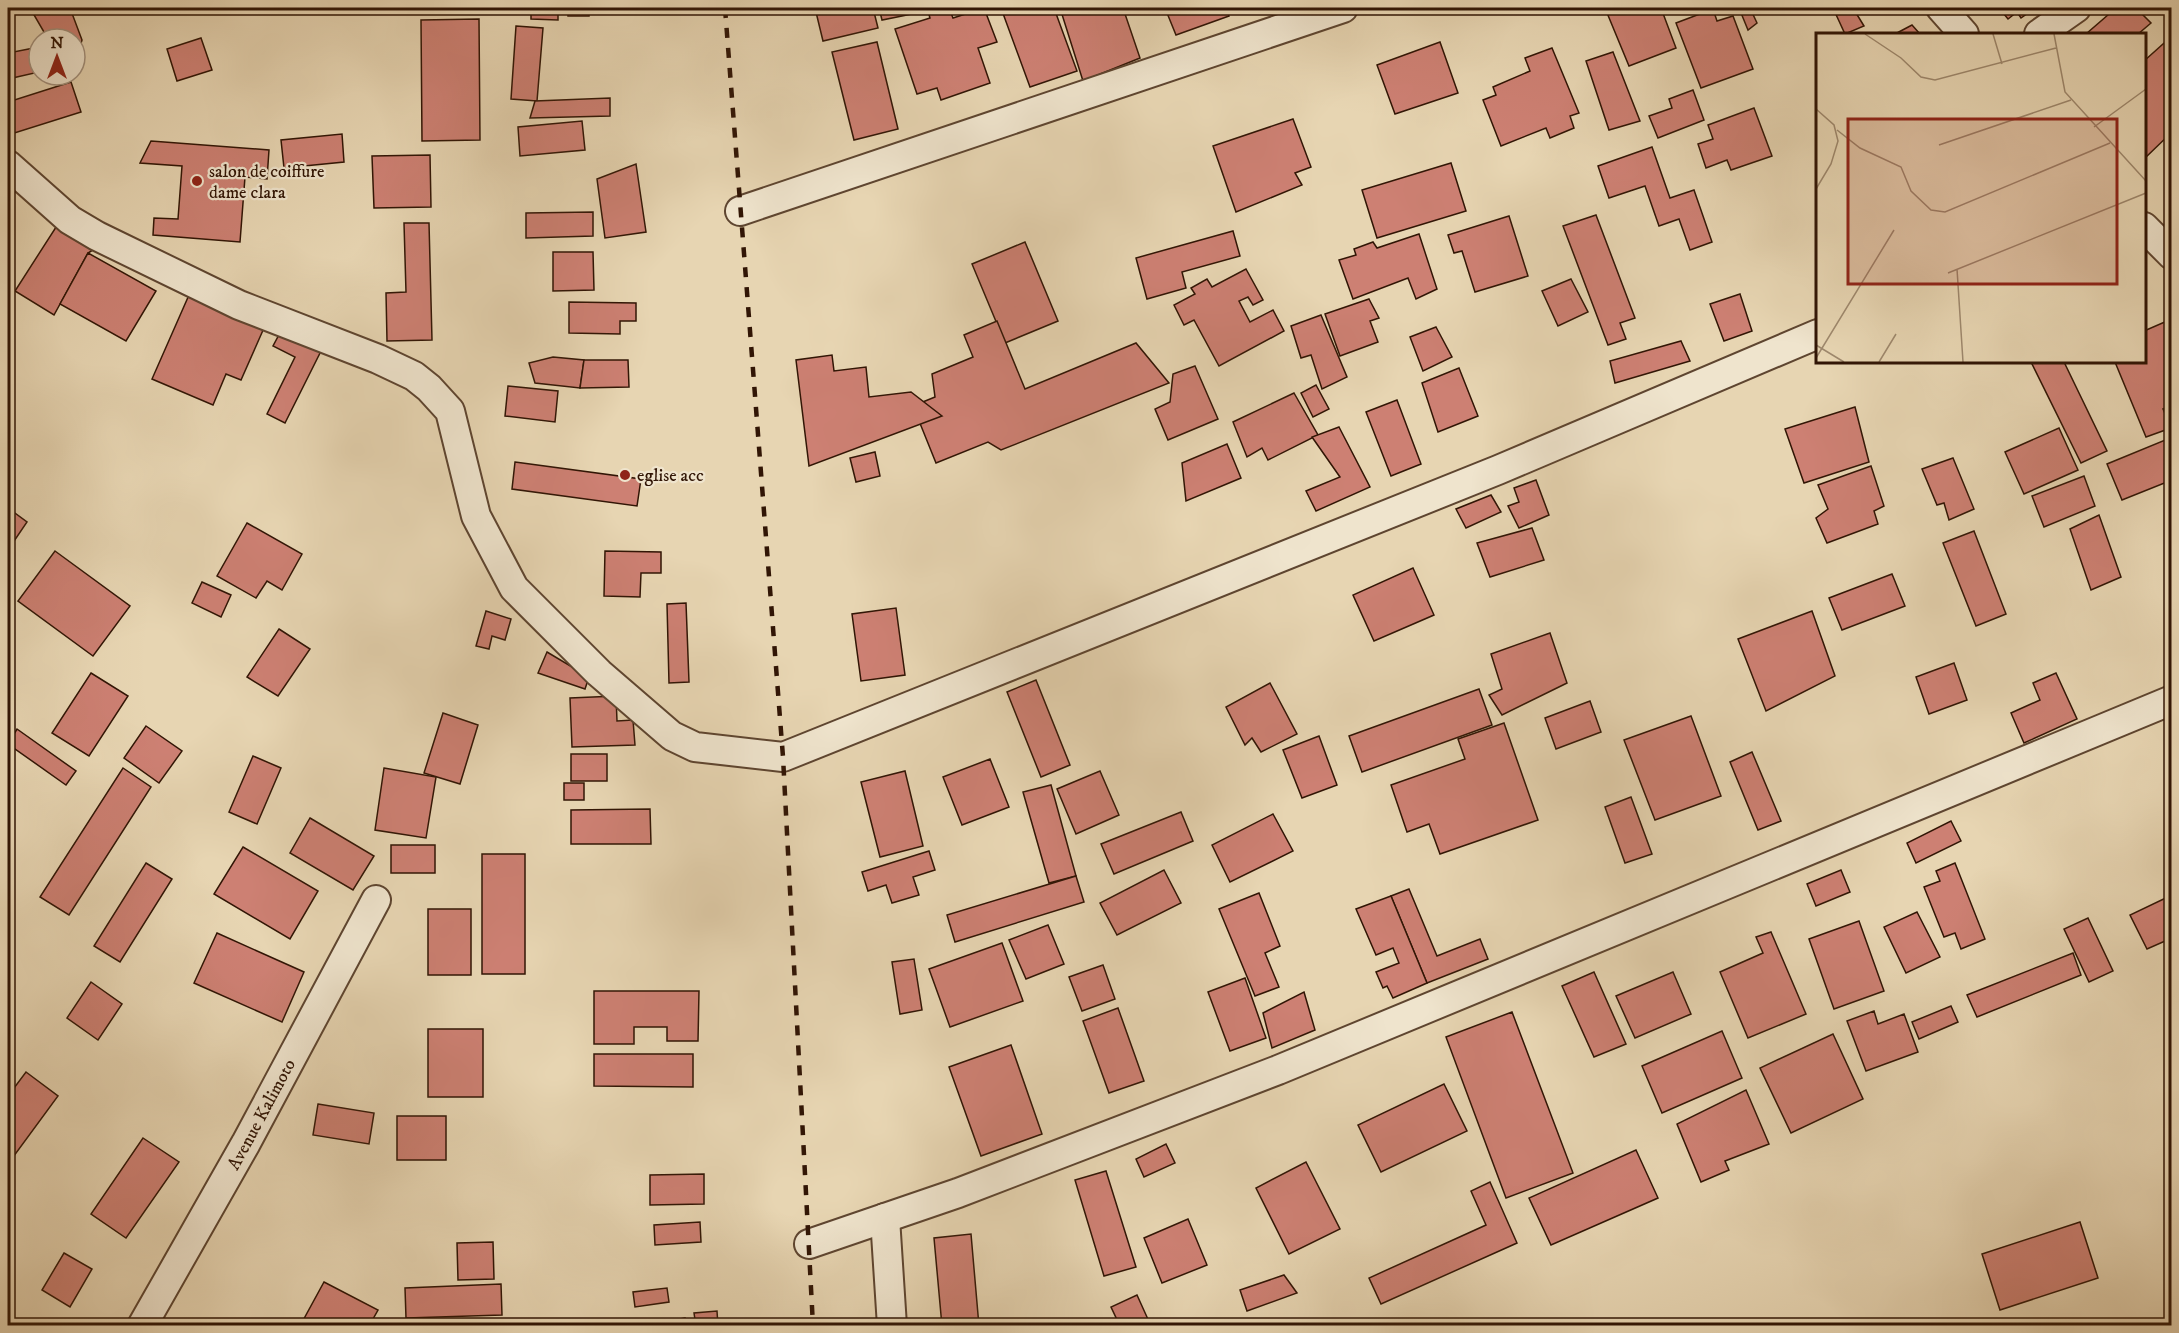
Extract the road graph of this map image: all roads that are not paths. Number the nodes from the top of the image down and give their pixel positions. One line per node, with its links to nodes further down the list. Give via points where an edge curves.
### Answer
1 (1343, 8): 7 (street)
2 (1941, 8): 4 (street)
3 (2076, 8): 5 (street)
4 (1963, 33)
5 (2040, 33)
6 (8, 165): 10 (street, via 70,220 97,236 239,305 414,376 450,411 476,516 514,588 599,673 672,736 695,747 783,757 1498,471)
7 (740, 211)
8 (2146, 228): 9 (street)
9 (2172, 255)
10 (1816, 335)
11 (2172, 700): 13 (street, via 1278,1070)
12 (376, 900): 15 (street, Avenue Kalimoto, via 246,1143)
13 (885, 1218): 14 (street); 16 (street)
14 (809, 1244)
15 (142, 1326)
16 (892, 1326)

